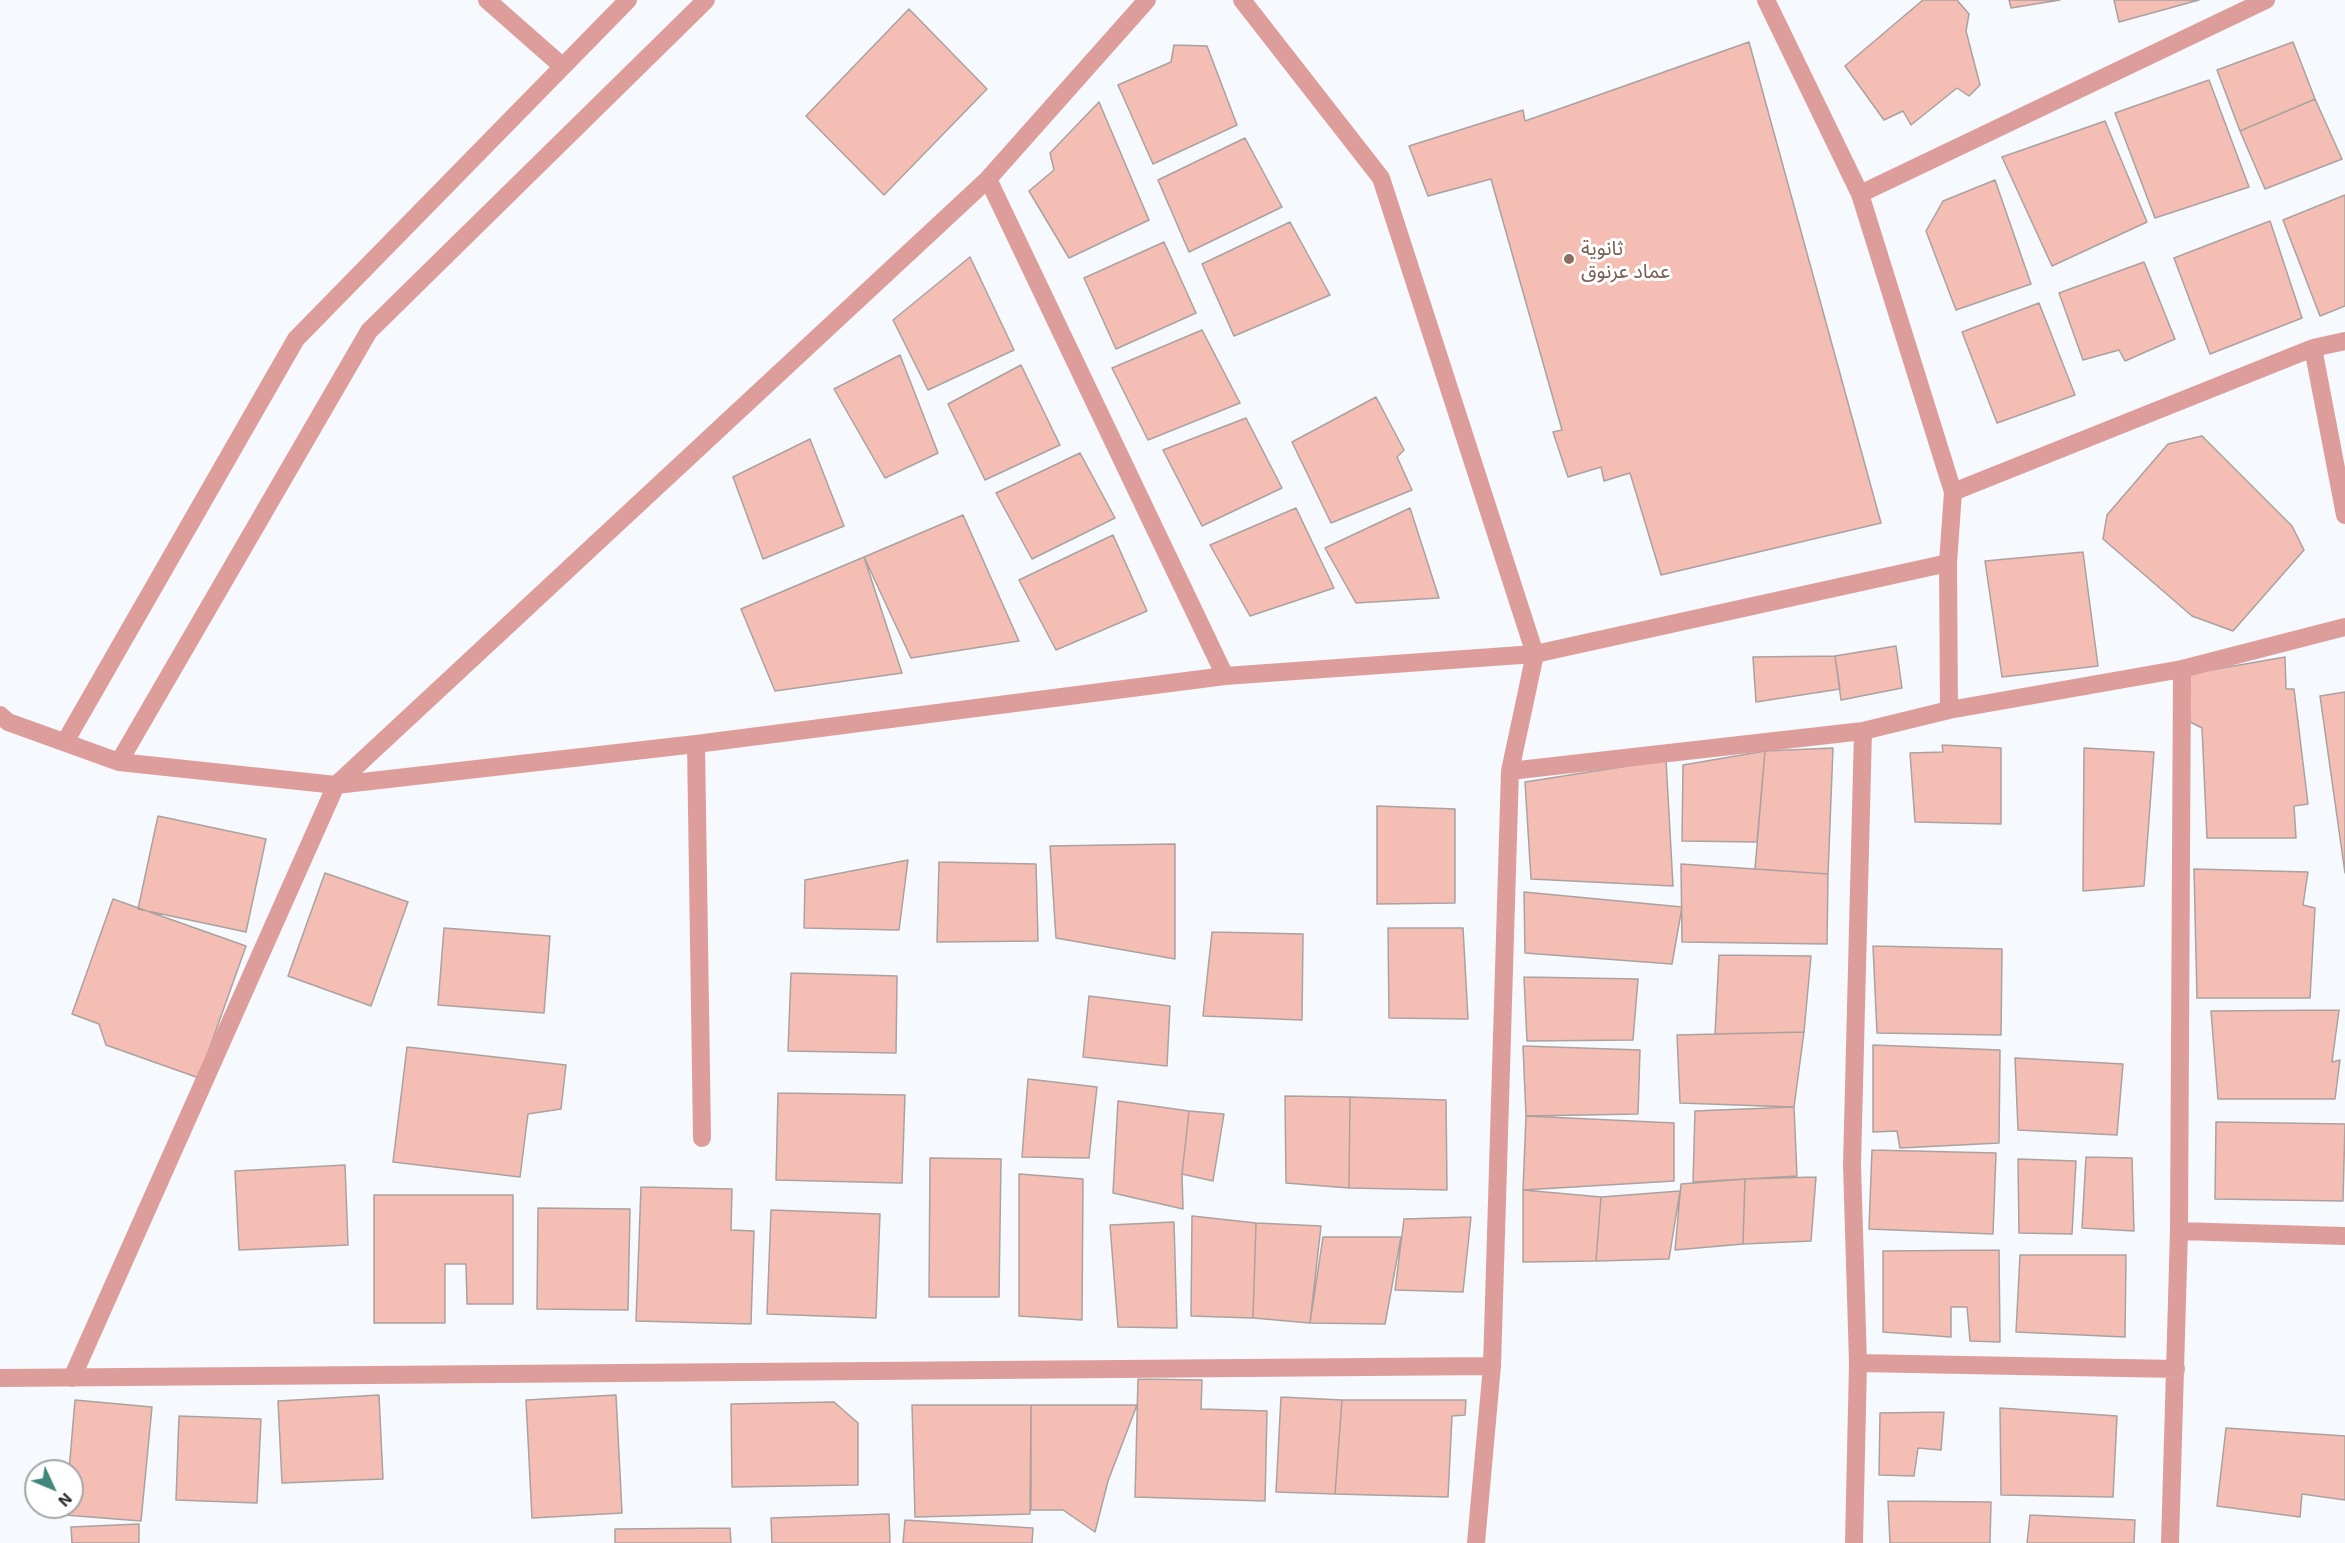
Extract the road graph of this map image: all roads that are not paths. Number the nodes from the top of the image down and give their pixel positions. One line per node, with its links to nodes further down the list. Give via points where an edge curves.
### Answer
1 (488, 0): 8 (street)
2 (628, 0): 8 (street)
3 (706, 0): 25 (street, via 369,331)
4 (1147, 0): 9 (street)
5 (1242, 0): 17 (street, via 1382,178)
6 (1766, 0): 10 (street)
7 (2266, 0): 10 (street)
8 (562, 66): 23 (street, via 296,339)
9 (988, 179): 19 (street); 27 (street)
10 (1860, 194): 13 (street)
11 (2345, 341): 12 (street)
12 (2313, 348): 13 (street); 14 (street)
13 (1953, 492): 15 (street)
14 (2345, 515)
15 (1948, 563): 17 (street); 20 (street)
16 (2345, 627): 18 (street)
17 (1535, 654): 19 (street); 26 (street)
18 (2182, 669): 20 (street); 29 (street)
19 (1225, 676): 24 (street)
20 (1950, 710): 22 (street)
21 (0, 715): 23 (street, via 8,722)
22 (1863, 731): 26 (street); 31 (street, via 1852,1165)
23 (65, 742): 25 (street)
24 (696, 744): 27 (street); 28 (street)
25 (119, 762): 27 (street)
26 (1510, 771): 32 (street)
27 (336, 785): 35 (street)
28 (702, 1138)
29 (2179, 1232): 30 (street); 33 (street)
30 (2345, 1236)
31 (1858, 1363): 33 (street); 37 (street)
32 (1492, 1366): 35 (street); 36 (street)
33 (2176, 1369): 38 (street)
34 (0, 1378): 35 (street)
35 (72, 1378)
36 (1476, 1543)
37 (1854, 1543)
38 (2170, 1543)

